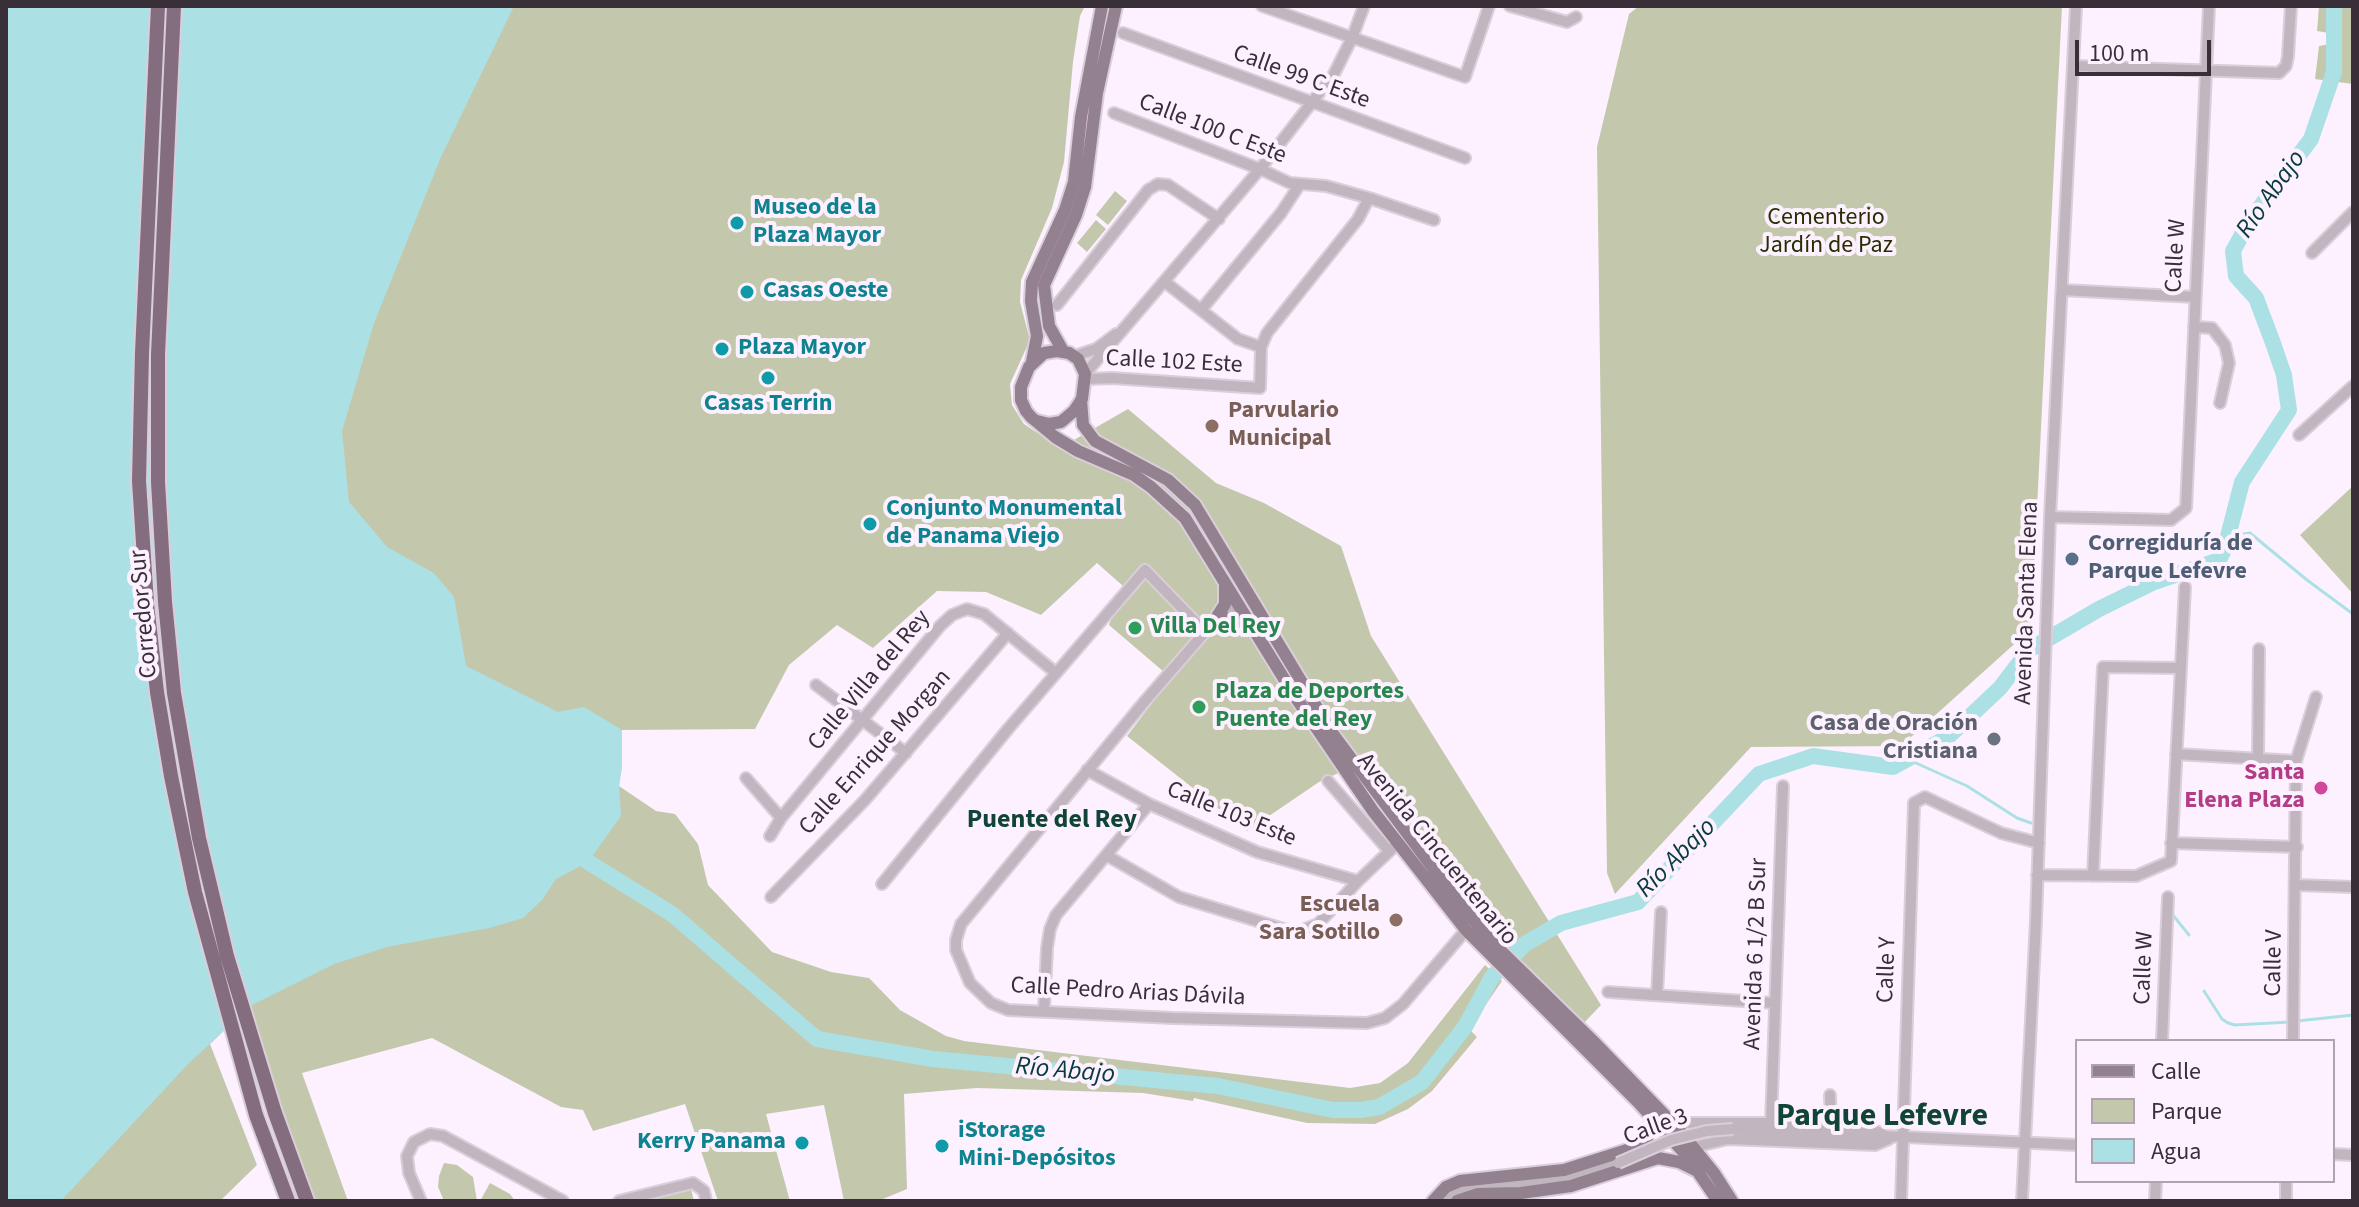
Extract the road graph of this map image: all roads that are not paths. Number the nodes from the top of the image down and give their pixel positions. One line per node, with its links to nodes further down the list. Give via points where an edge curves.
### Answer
1 (158, 6): 106 (highway, Corredor Sur, via 139,481 152,648 198,905 252,1101)
2 (174, 6): 105 (highway, Corredor Sur, via 158,450 160,543 174,693 199,838 227,956)
3 (1102, 6): 37 (main road, via 1074,182 1032,282 1037,336)
4 (1116, 6): 35 (main road, via 1097,93 1085,187 1044,285 1049,326)
5 (1262, 6): 14 (street)
6 (1364, 6): 14 (street)
7 (1489, 6): 14 (street, via 1465,77)
8 (1510, 6): 12 (street, via 1567,22)
9 (2076, 6): 15 (street, Avenida Santa Elena)
10 (2209, 6): 16 (street, Calle W)
11 (2291, 6): 16 (street, via 2288,56 2279,73)
12 (1576, 17)
13 (1123, 33): 17 (street, Calle 99 C Este)
14 (1352, 38): 17 (street, via 1334,74)
15 (2073, 66): 16 (street); 28 (street, Avenida Santa Elena)
16 (2206, 70): 29 (street, Calle W)
17 (1310, 104): 19 (street, Calle 99 C Este); 20 (street)
18 (1114, 113): 20 (street, Calle 100 C Este)
19 (1465, 158)
20 (1260, 169): 21 (street, Calle 100 C Este); 24 (street)
21 (1300, 184): 22 (street, Calle 100 C Este); 31 (street)
22 (1369, 198): 25 (street, Calle 100 C Este); 34 (street)
23 (2353, 212): 26 (street)
24 (1219, 219): 27 (street); 30 (street, via 1168,185 1158,184)
25 (1434, 220)
26 (2312, 253)
27 (1165, 282): 31 (street); 32 (street)
28 (2063, 290): 29 (street); 46 (street, Avenida Santa Elena)
29 (2195, 297): 33 (street, Calle W)
30 (1057, 305)
31 (1201, 310): 34 (street, via 1238,339)
32 (1127, 326): 35 (street, via 1096,349); 36 (street)
33 (2194, 327): 42 (street, via 2212,328 2225,345 2229,363); 46 (street, Calle W, via 2186,508 2171,520)
34 (1261, 347): 39 (street, Calle 102 Este, via 1260,388)
35 (1069, 353): 37 (main road, via 1044,353); 38 (main road)
36 (1105, 353): 38 (street); 39 (street)
37 (1032, 362): 43 (main road, via 1022,380 1021,400)
38 (1085, 377): 39 (street, Calle 102 Este); 41 (main road)
39 (1112, 378)
40 (2353, 386): 44 (street)
41 (1082, 399): 43 (main road, via 1061,422); 45 (main road, Avenida Cincuentenario, via 1083,425 1095,441)
42 (2220, 403)
43 (1037, 421): 47 (main road, Avenida Cincuentenario, via 1078,451 1134,475 1160,493 1185,518)
44 (2299, 435)
45 (1183, 493): 49 (main road, via 1236,583); 85 (main road, Avenida Cincuentenario, via 1203,517 1359,773)
46 (2050, 517): 70 (street, Avenida Santa Elena)
47 (1225, 583): 49 (main road, Avenida Cincuentenario); 50 (main road, via 1225,604)
48 (2185, 587): 54 (street)
49 (1237, 603): 50 (street); 51 (main road, Avenida Cincuentenario)
50 (1212, 626): 51 (main road, via 1232,618); 55 (street, via 1145,570); 63 (street)
51 (1253, 627): 72 (main road, Avenida Cincuentenario)
52 (1008, 633): 55 (street, Calle Villa del Rey); 58 (street, Calle Villa del Rey, via 984,614 967,609 952,615); 59 (street, Calle Enrique Morgan)
53 (2259, 649): 61 (street)
54 (2181, 668): 60 (street); 76 (street, via 2103,667)
55 (1056, 673): 78 (street)
56 (816, 685): 58 (street)
57 (2316, 697): 62 (street, Calle V)
58 (862, 721): 59 (street); 68 (street, Calle Villa del Rey)
59 (906, 753): 81 (street, Calle Enrique Morgan)
60 (2176, 754): 61 (street); 71 (street)
61 (2258, 759): 62 (street)
62 (2296, 761): 73 (street, Calle V)
63 (1087, 770): 67 (street, Calle 103 Este); 90 (street, Calle Pedro Arias Dávila, via 961,924 956,940 962,967 978,993 1008,1010)
64 (746, 778): 68 (street)
65 (1328, 781): 72 (street)
66 (1783, 786): 89 (street, Avenida 6 1/2 B Sur)
67 (1149, 804): 74 (street); 77 (street, Calle 103 Este, via 1257,852)
68 (781, 818): 69 (street, Calle Villa del Rey)
69 (770, 836)
70 (2039, 843): 75 (street, Avenida Santa Elena); 98 (street, Calle Y, via 2001,833 1925,797 1914,803)
71 (2171, 843): 73 (street); 76 (street, via 2171,861 2136,876)
72 (1393, 847): 77 (street); 84 (main road, Avenida Cincuentenario)
73 (2297, 847): 79 (street, Calle V)
74 (1106, 855): 77 (street, via 1179,897 1290,931 1318,924); 90 (street, via 1063,904 1050,929)
75 (2037, 875): 76 (street); 100 (street, Avenida Santa Elena)
76 (2093, 876)
77 (1358, 881)
78 (882, 884)
79 (2297, 885): 80 (street); 92 (street, Calle V)
80 (2353, 887)
81 (771, 897)
82 (2168, 897): 91 (street, Calle W)
83 (1661, 912): 88 (street)
84 (1466, 930): 85 (main road, Avenida Cincuentenario); 90 (street, Calle Pedro Arias Dávila, via 1403,1004 1367,1023)
85 (1492, 950): 86 (main road, Avenida Cincuentenario)
86 (1511, 969): 94 (main road, Avenida Cincuentenario); 95 (main road, Avenida Cincuentenario, via 1593,1041)
87 (1608, 992): 88 (street)
88 (1657, 995): 89 (street)
89 (1774, 1003): 96 (street, Avenida 6 1/2 B Sur)
90 (1044, 1010)
91 (2162, 1039)
92 (2293, 1039)
93 (1830, 1095): 97 (street)
94 (1652, 1117): 99 (main road); 104 (main road, Avenida Cincuentenario)
95 (1668, 1119): 96 (street, Calle 3); 102 (main road, Avenida Cincuentenario)
96 (1771, 1123): 97 (street, Calle 3)
97 (1831, 1127): 98 (street, Calle 3, via 1874,1130)
98 (1896, 1138): 100 (street, Calle 3); 102 (street, Calle 3, via 1875,1145 1728,1139); 112 (street, Calle 3, bridge, via 1707,1131 1618,1163 1544,1181 1467,1186); 116 (street, Calle Y)
99 (1644, 1142): 103 (main road, via 1658,1144); 111 (main road, via 1583,1166 1460,1181)
100 (2025, 1143): 101 (street, Calle 3); 117 (street, Avenida Santa Elena)
101 (2075, 1145)
102 (1694, 1147): 115 (main road, Avenida Cincuentenario)
103 (1658, 1158): 104 (main road); 113 (main road, via 1571,1186 1478,1194)
104 (1698, 1171): 114 (main road, Avenida Cincuentenario)
105 (306, 1200)
106 (288, 1201)
107 (421, 1201): 108 (street, via 407,1156 414,1142 430,1134 443,1136)
108 (563, 1201)
109 (619, 1201): 110 (street, via 693,1183 704,1191)
110 (706, 1201)
111 (1433, 1201)
112 (1443, 1201)
113 (1457, 1201)
114 (1718, 1201)
115 (1732, 1201)
116 (1901, 1201)
117 (2022, 1201)

